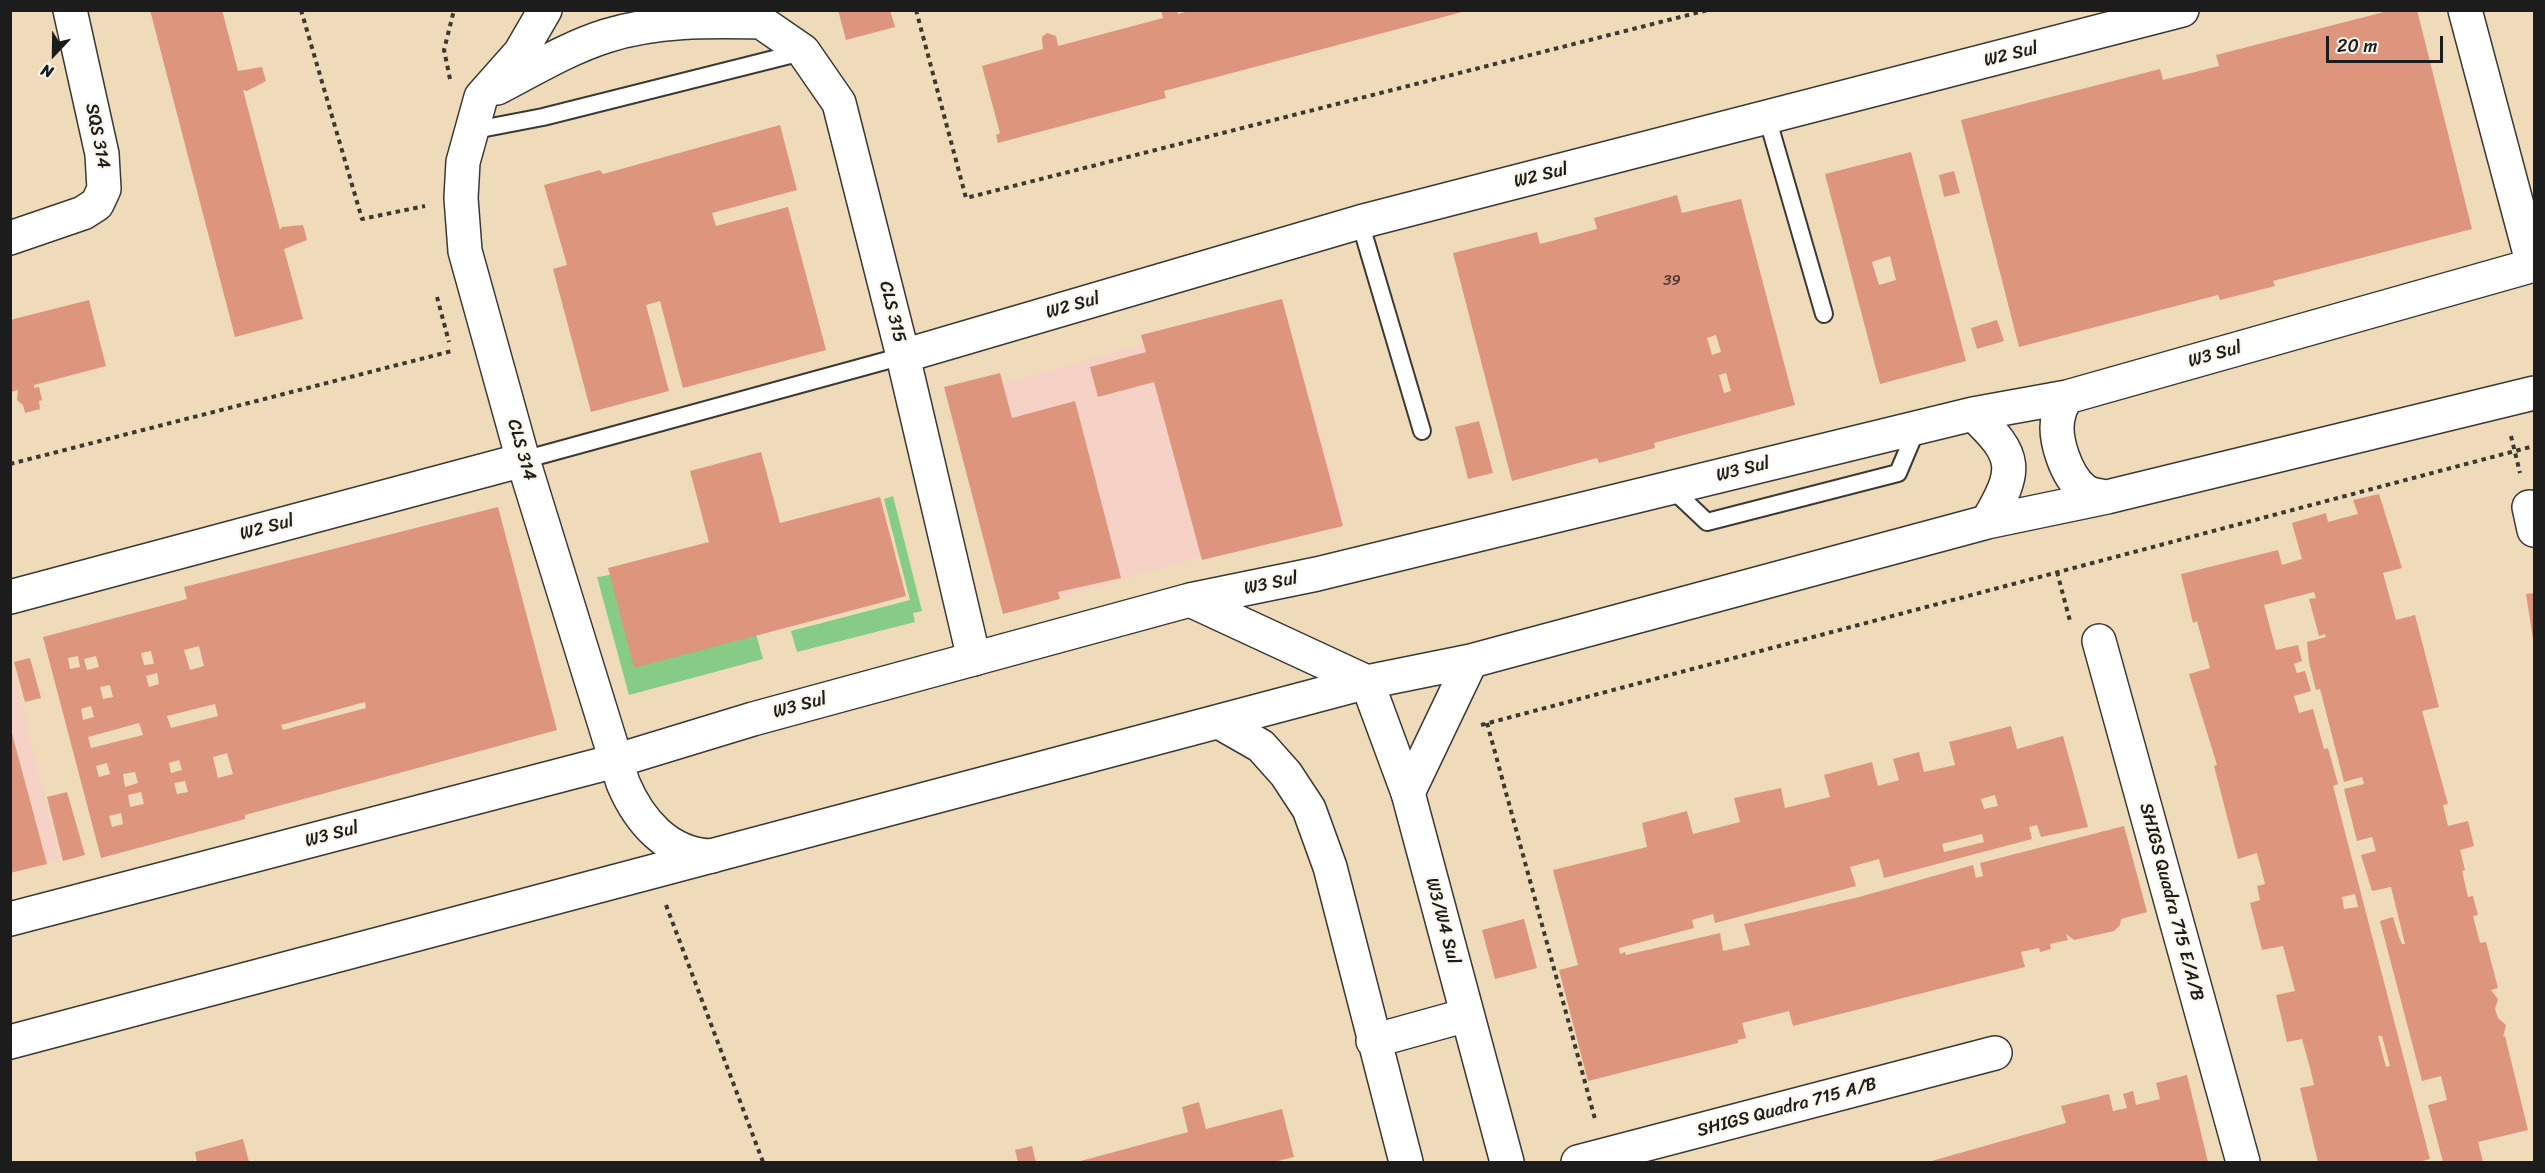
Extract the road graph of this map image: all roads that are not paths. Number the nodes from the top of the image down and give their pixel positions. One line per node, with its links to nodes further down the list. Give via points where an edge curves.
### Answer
1 (70, 10): 11 (main road, SQS 314, via 102,154 104,189 97,204 83,213)
2 (545, 10): 7 (main road, CLS 314, via 520,53)
3 (2182, 10): 8 (main road, W2 Sul)
4 (2465, 10): 12 (main road)
5 (749, 16): 6 (main road, CLS 315); 7 (main road, via 650,26 605,37)
6 (803, 51): 9 (lane, via 543,117); 14 (main road, CLS 315, via 839,104)
7 (467, 94): 9 (main road, CLS 314)
8 (1767, 117): 10 (main road, W2 Sul); 13 (lane)
9 (470, 131): 19 (main road, CLS 314, via 461,198 465,251)
10 (1360, 222): 14 (main road, W2 Sul); 18 (lane)
11 (10, 238)
12 (2534, 265): 16 (main road, W3 Sul)
13 (1824, 314)
14 (903, 356): 19 (lane); 25 (main road, CLS 315)
15 (2535, 393): 20 (main road)
16 (2067, 397): 17 (main road, W3 Sul); 20 (main road, via 2057,427 2066,463 2087,493)
17 (1973, 414): 21 (main road, via 1993,433 2009,461 2005,492); 23 (main road, W3 Sul, via 1317,574)
18 (1422, 431)
19 (523, 460): 22 (main road, W2 Sul); 29 (main road, CLS 314)
20 (2107, 497): 21 (main road)
21 (1987, 522): 26 (main road)
22 (10, 597)
23 (1190, 600): 25 (main road, W3 Sul); 27 (main road)
24 (2099, 641): 40 (main road, SHIGS Quadra 715 E/A/B)
25 (974, 659): 29 (main road, W3 Sul)
26 (1471, 661): 27 (main road); 30 (main road)
27 (1367, 682): 28 (main road); 30 (main road, W3/W4 Sul)
28 (1219, 722): 31 (main road); 34 (main road, via 1261,746 1309,809 1330,867)
29 (615, 761): 31 (main road, CLS 314, via 629,798 652,829 693,856); 32 (main road, W3 Sul)
30 (1408, 793): 33 (main road, W3/W4 Sul)
31 (712, 856): 35 (main road)
32 (10, 919)
33 (1467, 1016): 34 (main road); 39 (main road, W3/W4 Sul)
34 (1373, 1041): 38 (main road)
35 (10, 1042)
36 (1995, 1053): 37 (main road, SHIGS Quadra 715 A/B)
37 (1591, 1159)
38 (1406, 1162)
39 (1507, 1162)
40 (2243, 1162)

